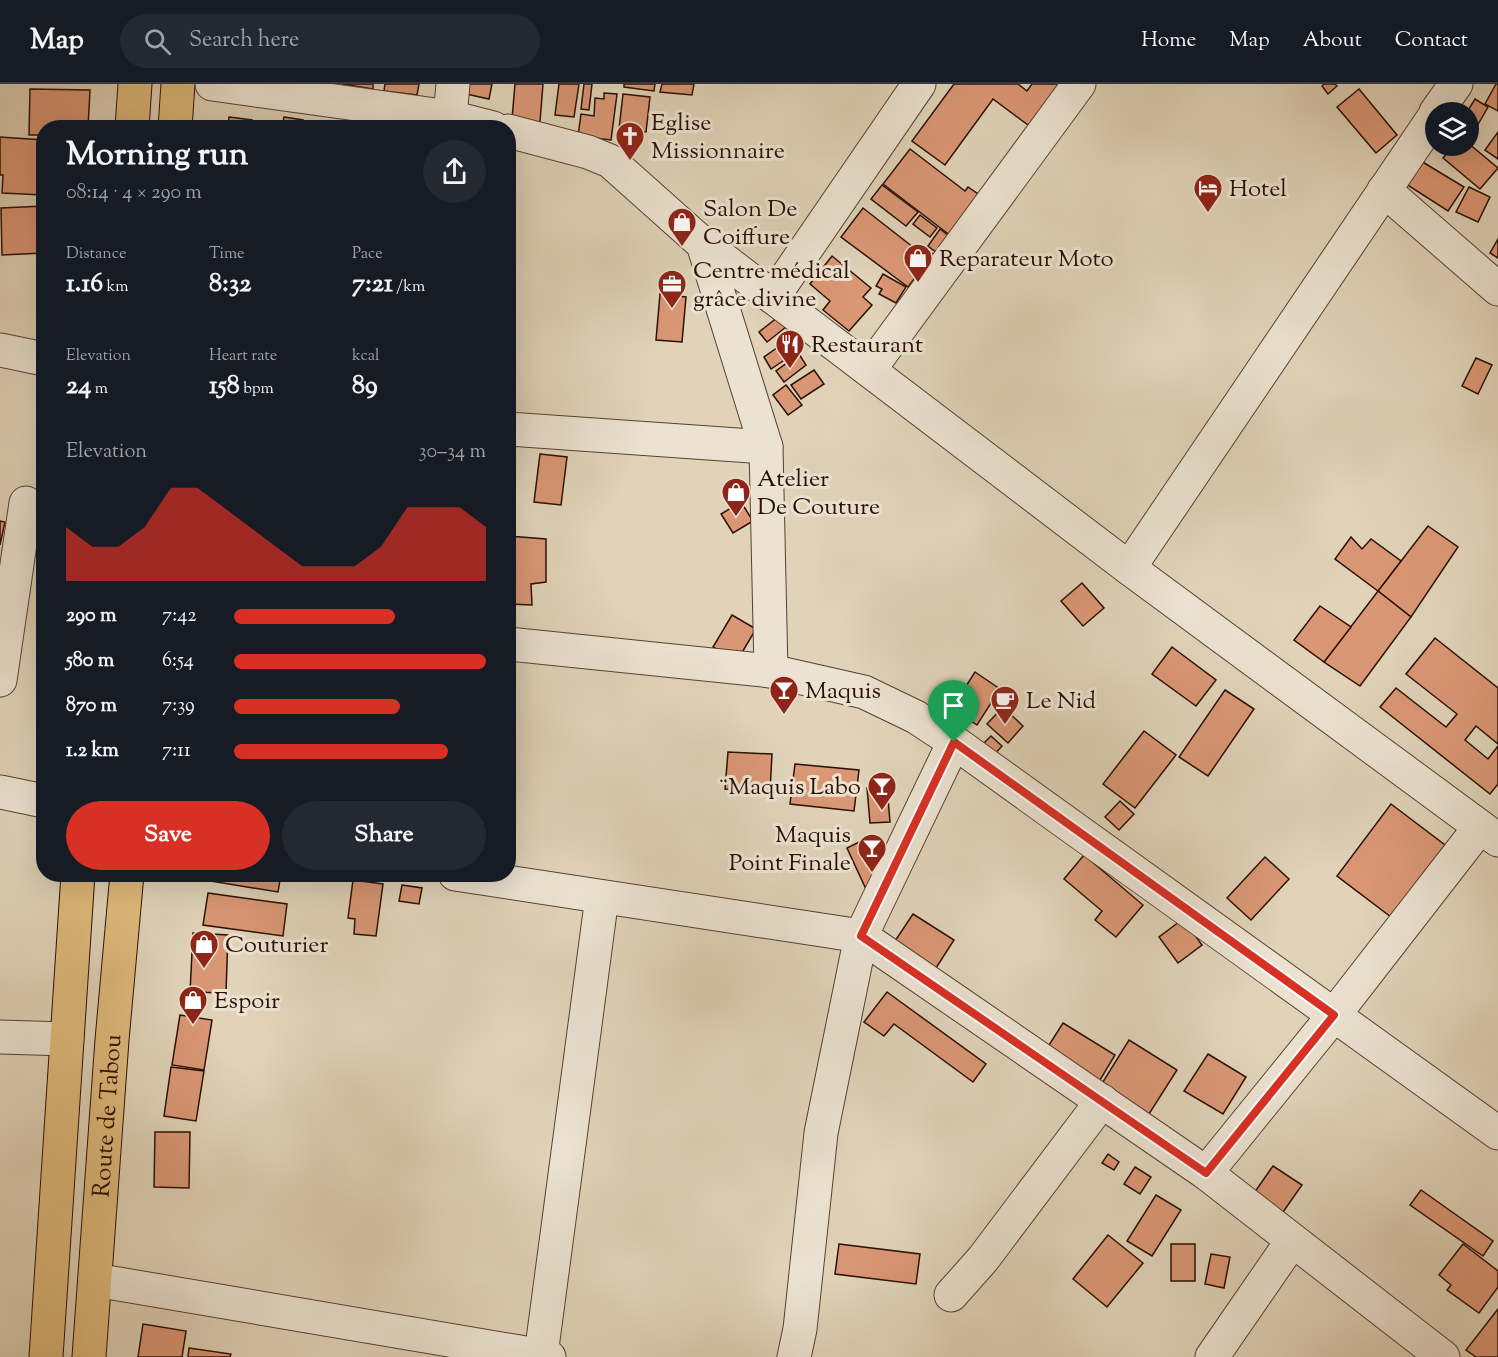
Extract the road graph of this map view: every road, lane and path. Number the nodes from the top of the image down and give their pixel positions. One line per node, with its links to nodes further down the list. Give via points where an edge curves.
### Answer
1 (135, 84): 9 (main road)
2 (178, 84): 10 (main road)
3 (212, 84): 11 (street)
4 (453, 84): 12 (street)
5 (919, 84): 18 (street)
6 (1079, 84): 21 (street)
7 (1456, 84): 8 (street)
8 (1444, 102)
9 (133, 120)
10 (176, 120)
11 (437, 120)
12 (450, 120)
13 (1425, 129): 15 (street)
14 (516, 133): 16 (street, via 610,161)
15 (1384, 190): 17 (street); 25 (street)
16 (703, 243): 18 (street); 23 (street)
17 (1498, 289)
18 (773, 297): 21 (street)
19 (0, 350): 20 (street)
20 (36, 357)
21 (868, 370): 25 (street)
22 (516, 430): 23 (street)
23 (766, 447): 27 (street)
24 (23, 502): 28 (street)
25 (1129, 568): 32 (street)
26 (516, 645): 27 (street)
27 (771, 671): 29 (street, via 864,692 916,717)
28 (0, 680)
29 (954, 742): 37 (street); 38 (street)
30 (0, 792): 31 (street)
31 (36, 799)
32 (1489, 833): 38 (street)
33 (77, 882): 40 (main road, Route de Tabou)
34 (126, 882): 45 (main road, Route de Tabou)
35 (506, 882): 36 (street)
36 (602, 897): 37 (street); 47 (street)
37 (861, 936): 41 (street); 50 (street, via 821,1133)
38 (1334, 1015): 42 (street); 43 (street)
39 (0, 1037): 40 (street)
40 (67, 1039): 48 (main road, Route de Tabou)
41 (1102, 1101): 43 (street); 46 (street, via 983,1259)
42 (1498, 1133)
43 (1206, 1173): 44 (street)
44 (1292, 1240): 51 (street); 52 (street)
45 (95, 1280): 47 (street); 49 (main road, Route de Tabou)
46 (951, 1295)
47 (545, 1356)
48 (46, 1357)
49 (89, 1357)
50 (794, 1357)
51 (1212, 1357)
52 (1443, 1357)

